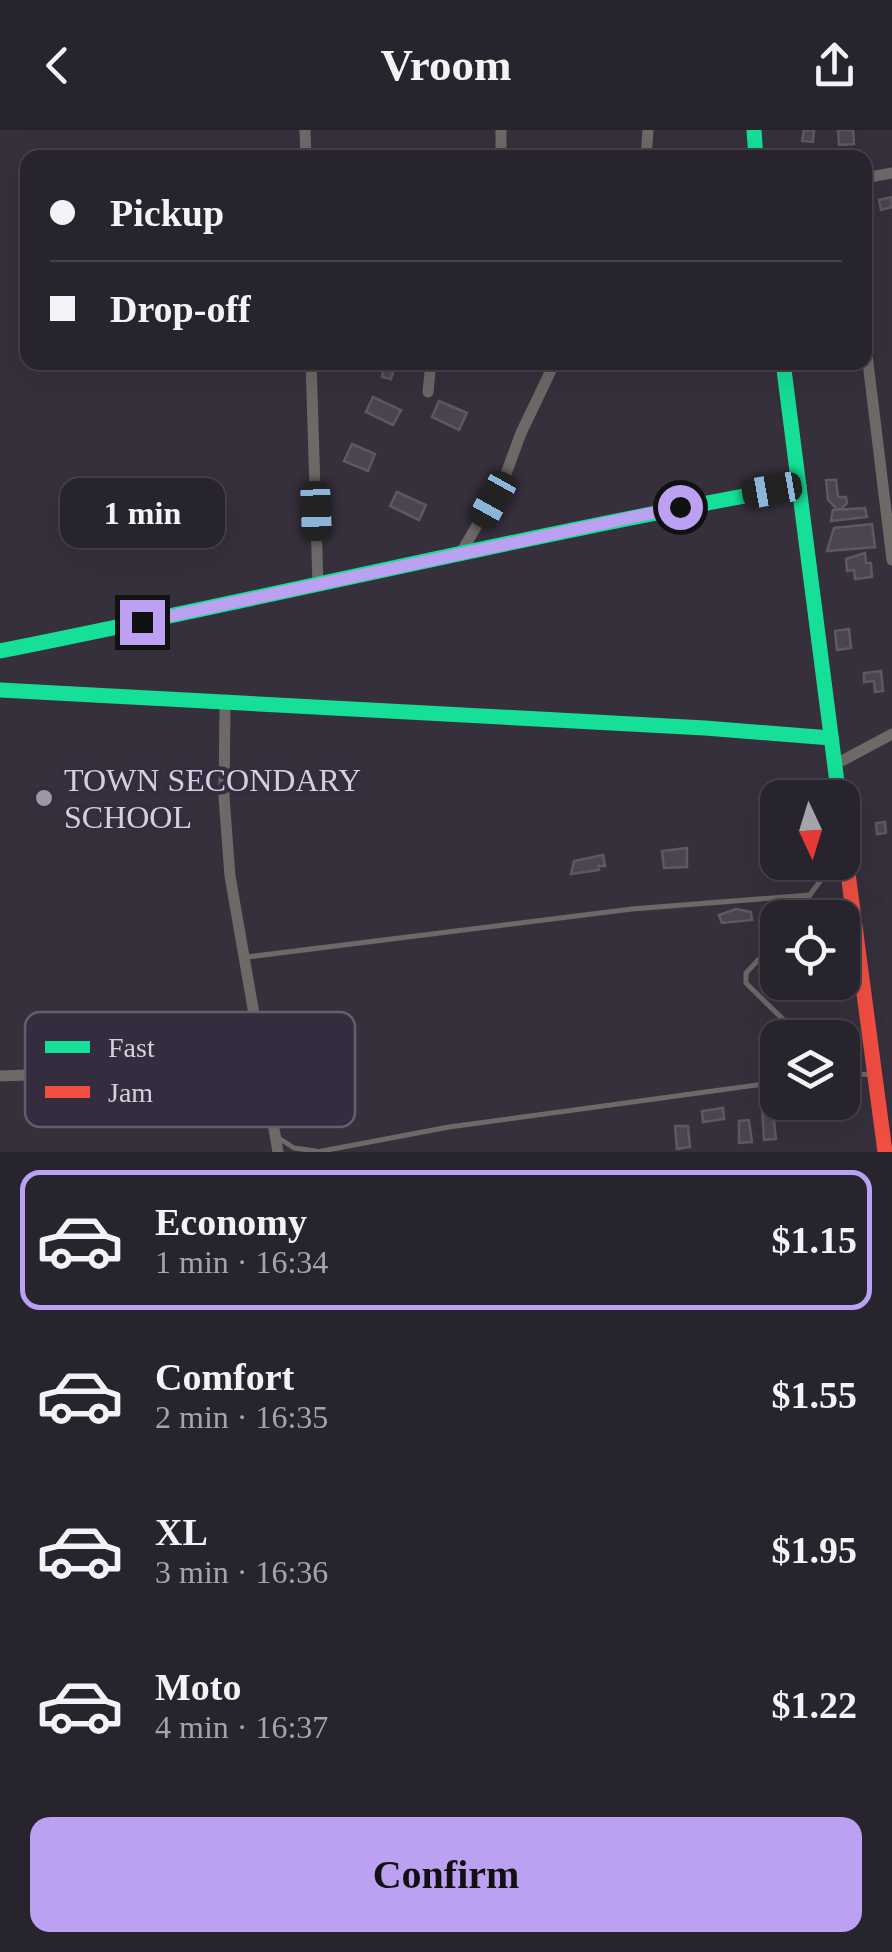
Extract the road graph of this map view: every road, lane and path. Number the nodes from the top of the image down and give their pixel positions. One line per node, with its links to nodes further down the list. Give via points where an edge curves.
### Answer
1 (311, 370): 10 (street)
2 (430, 370): 6 (street)
3 (551, 370): 8 (street, via 504,480)
4 (784, 370): 7 (street)
5 (869, 370): 9 (street)
6 (428, 392)
7 (799, 486): 8 (street); 15 (street)
8 (459, 556): 10 (street)
9 (892, 560)
10 (318, 585): 11 (street)
11 (0, 651)
12 (0, 690): 13 (street)
13 (225, 704): 15 (street); 22 (street, via 226,829)
14 (892, 734): 16 (street)
15 (832, 738): 16 (street)
16 (834, 765): 17 (street)
17 (836, 780)
18 (821, 880): 20 (lane)
19 (848, 880): 30 (street)
20 (810, 895): 21 (lane); 22 (lane, via 632,908)
21 (806, 900)
22 (243, 958): 26 (street)
23 (760, 958): 24 (lane, via 746,982)
24 (760, 996)
25 (764, 1000): 27 (lane)
26 (254, 1012)
27 (784, 1020)
28 (860, 1074): 30 (lane)
29 (25, 1075): 31 (street)
30 (876, 1075): 37 (street)
31 (0, 1076)
32 (760, 1084): 36 (lane)
33 (274, 1127): 34 (street)
34 (276, 1136): 35 (street); 36 (lane)
35 (278, 1152)
36 (318, 1152)
37 (886, 1152)

